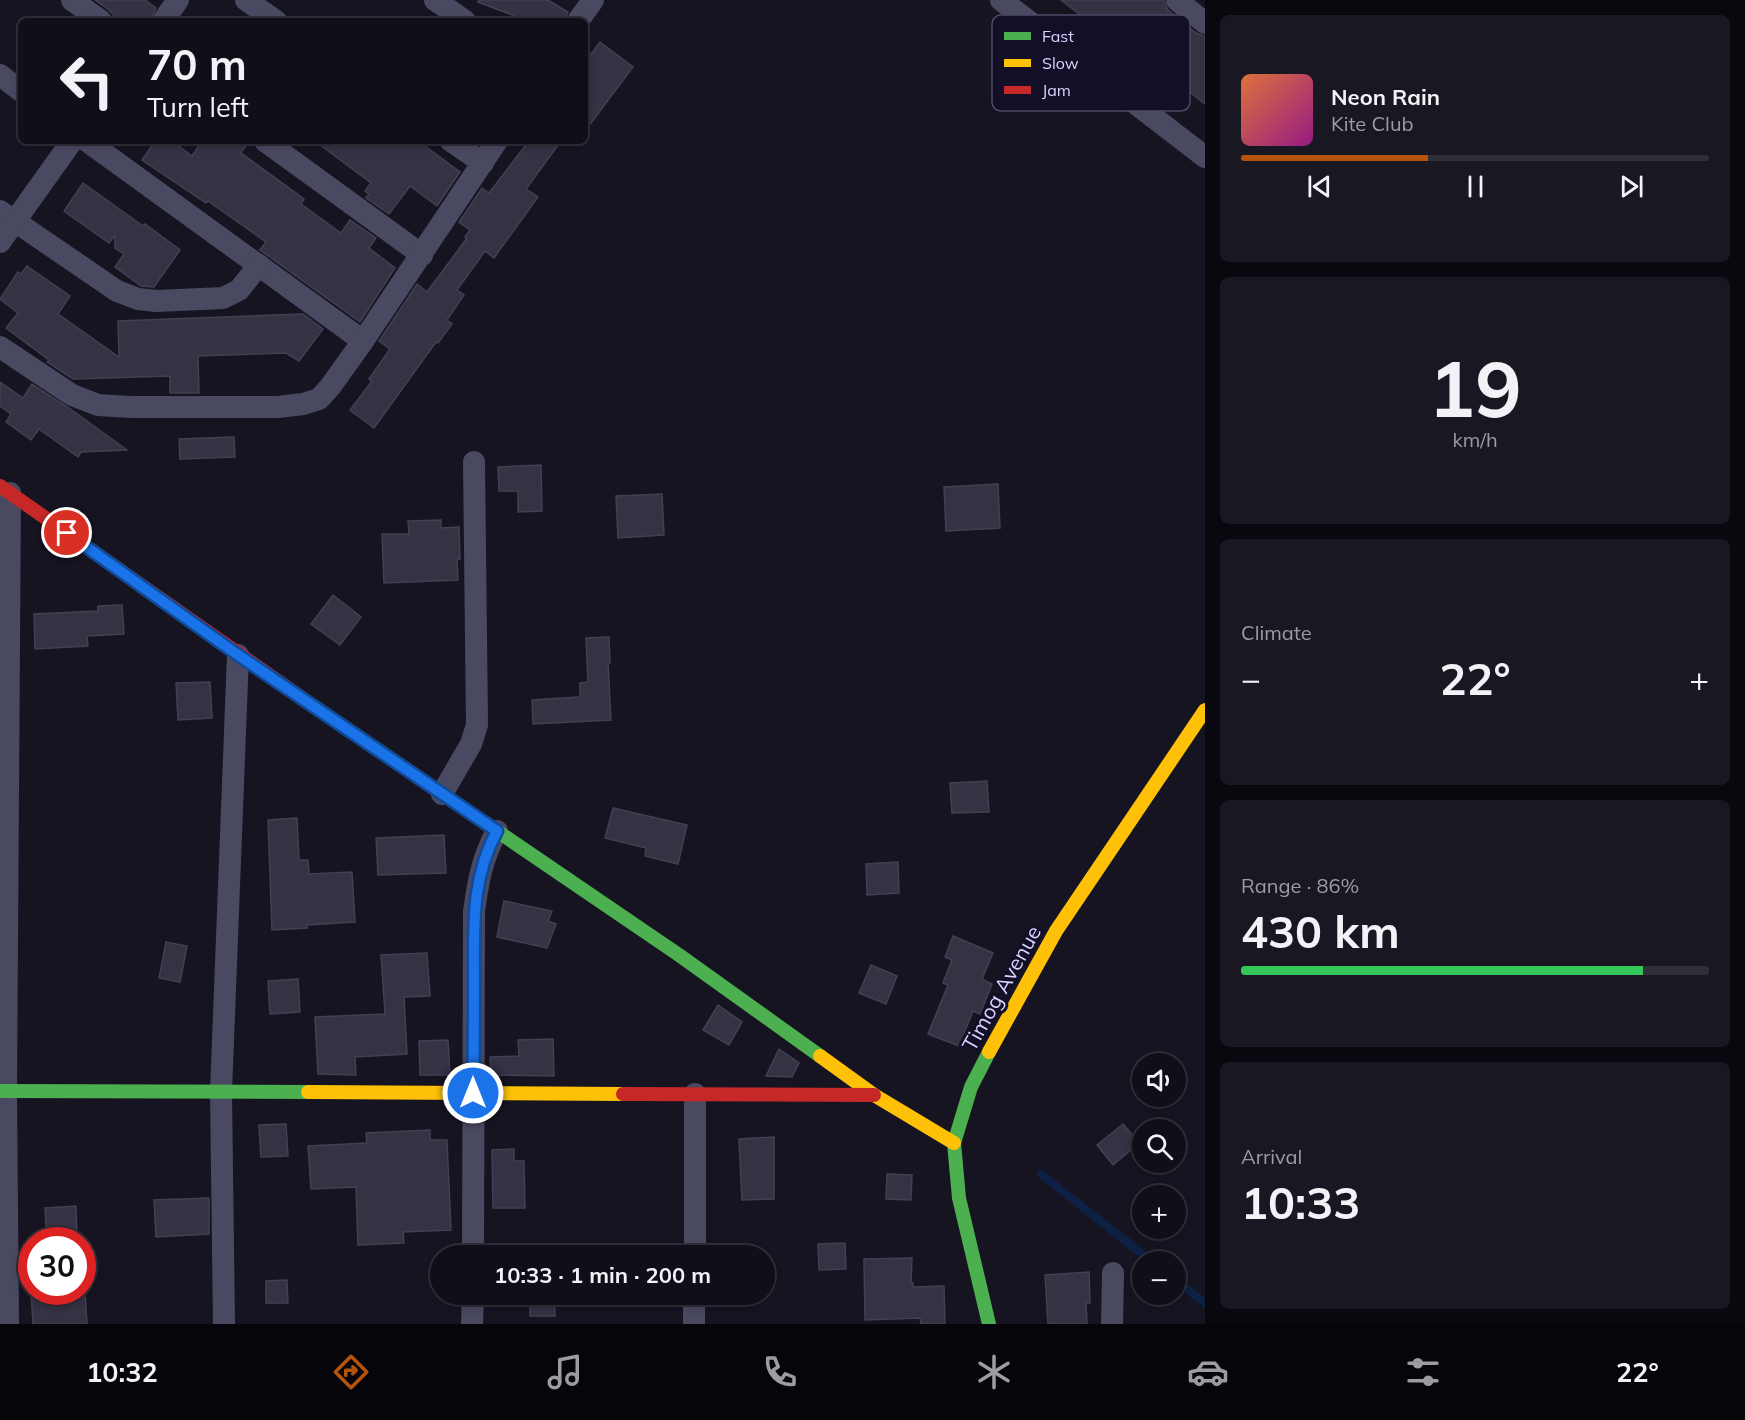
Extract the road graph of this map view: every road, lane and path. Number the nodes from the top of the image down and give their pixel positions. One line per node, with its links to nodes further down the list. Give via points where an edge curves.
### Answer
1 (72, 0): 9 (street)
2 (178, 0): 10 (street)
3 (246, 0): 11 (street)
4 (435, 0): 12 (street)
5 (593, 0): 13 (street)
6 (1001, 0): 8 (street)
7 (1177, 0): 14 (street)
8 (1020, 15)
9 (97, 18)
10 (165, 18)
11 (272, 18)
12 (461, 18)
13 (580, 18)
14 (1205, 23)
15 (0, 75): 16 (street)
16 (18, 89)
17 (1145, 111): 23 (street)
18 (69, 144): 25 (street)
19 (91, 144): 28 (street)
20 (269, 144): 27 (street)
21 (455, 144): 24 (street)
22 (495, 144): 24 (street)
23 (1205, 157)
24 (483, 163): 27 (street)
25 (7, 217): 26 (street); 28 (street, via 117,291 138,299 223,298 239,290)
26 (0, 242)
27 (422, 255): 29 (street)
28 (259, 266): 29 (street)
29 (363, 340): 30 (street, via 318,399 278,407 98,405 72,395)
30 (0, 347)
31 (474, 462): 35 (street, via 477,725 471,744)
32 (5, 489): 33 (street); 37 (street)
33 (238, 655): 35 (street); 38 (street)
34 (1205, 710): 42 (street, Timog Avenue, via 1050,942 971,1087)
35 (442, 794): 36 (street)
36 (497, 831): 39 (street, via 486,850 474,912); 41 (street)
37 (3, 1092): 38 (street); 48 (street)
38 (221, 1092): 39 (street); 49 (street)
39 (473, 1093): 40 (street); 43 (street)
40 (695, 1094): 41 (street); 44 (street)
41 (874, 1095): 42 (street)
42 (954, 1143): 52 (street, Timog Avenue, via 959,1198)
43 (473, 1245)
44 (695, 1245)
45 (1113, 1273): 53 (street)
46 (472, 1305): 50 (street)
47 (694, 1305): 51 (street)
48 (8, 1324)
49 (224, 1324)
50 (472, 1324)
51 (694, 1324)
52 (989, 1324)
53 (1112, 1324)

